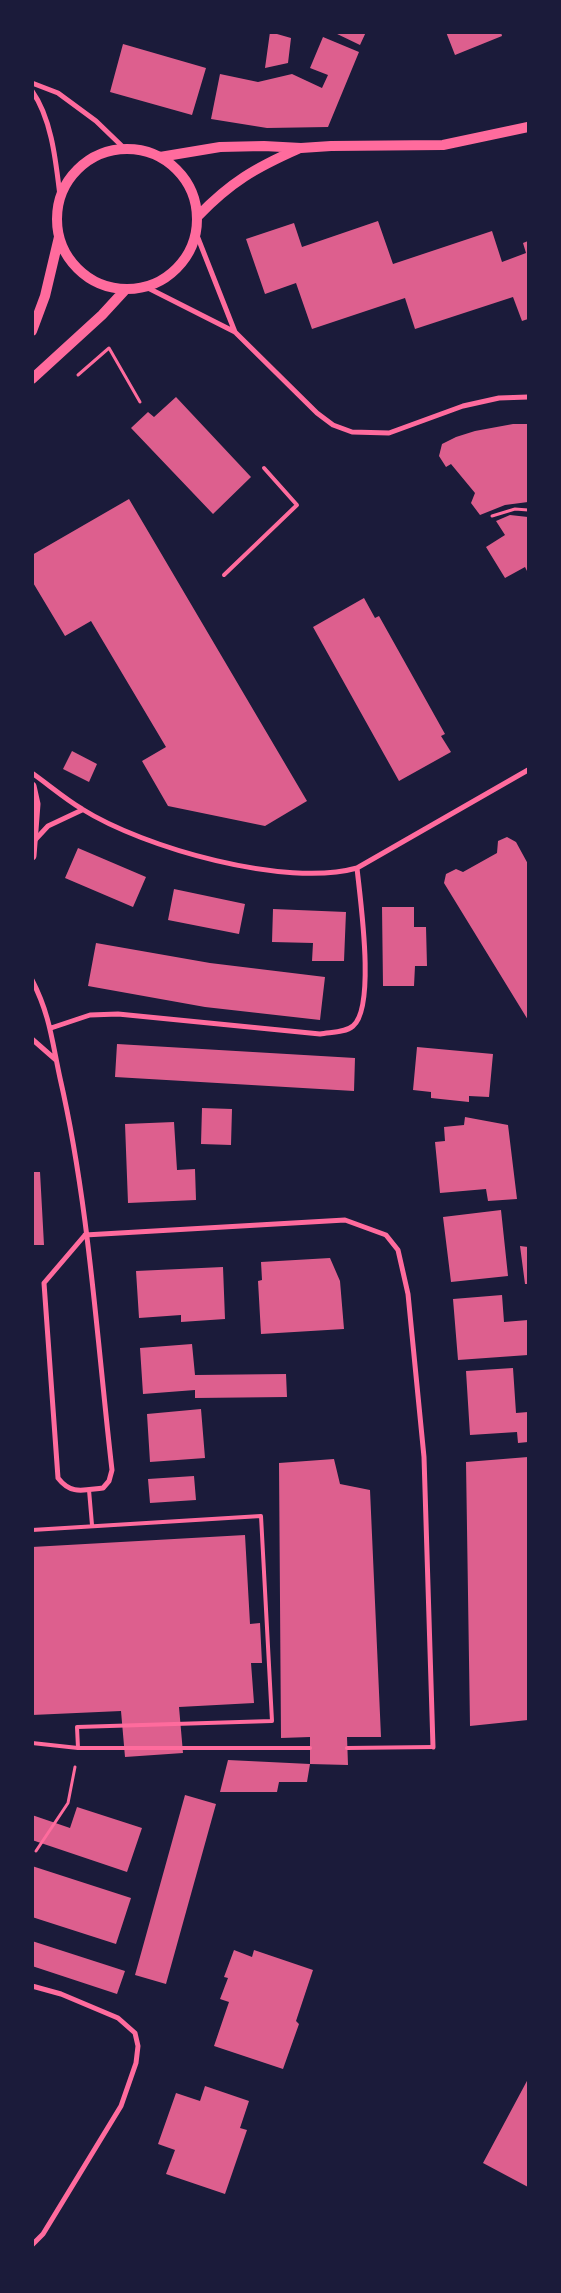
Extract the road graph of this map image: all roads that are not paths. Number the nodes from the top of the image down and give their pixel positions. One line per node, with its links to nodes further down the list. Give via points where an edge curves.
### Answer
1 (32, 83): 5 (street, via 58,93 96,121)
2 (32, 91): 7 (street, via 55,155)
3 (528, 128): 4 (main road, via 443,145)
4 (302, 148): 6 (main road, via 220,147); 8 (main road, via 252,171 215,198)
5 (125, 149): 6 (main road); 7 (main road, via 104,152 85,162 70,177)
6 (160, 157): 8 (main road, via 184,178 192,192)
7 (60, 196): 10 (main road, via 56,216)
8 (198, 216): 9 (main road)
9 (196, 233): 11 (main road, via 188,254 174,272); 14 (street)
10 (58, 237): 12 (main road, via 65,254 90,280); 13 (main road, via 45,296)
11 (146, 287): 12 (main road); 14 (street)
12 (125, 290): 15 (main road)
13 (32, 330)
14 (235, 332): 16 (street, via 317,413 333,425 352,432 389,434 463,406 499,398)
15 (32, 379)
16 (528, 397)
17 (264, 468): 18 (lane, via 297,505)
18 (224, 574)
19 (528, 770): 25 (street)
20 (32, 773): 22 (street)
21 (32, 786): 23 (street, via 36,804)
22 (82, 810): 23 (street, via 48,826); 25 (street, via 164,846 230,864 322,874)
23 (34, 841): 24 (street)
24 (32, 856)
25 (357, 868): 27 (street, via 366,968 361,1016 353,1027 320,1034 118,1014 90,1015)
26 (32, 980): 27 (street)
27 (51, 1028): 29 (street)
28 (32, 1039): 29 (street)
29 (56, 1061): 30 (street, via 74,1148)
30 (86, 1235): 31 (street, via 112,1470 103,1488); 31 (street, via 44,1283 58,1478 66,1488); 35 (street, via 345,1220 386,1235 398,1250 408,1294 424,1457)
31 (89, 1490): 32 (lane)
32 (92, 1525): 33 (lane); 36 (lane, via 261,1516 272,1721 77,1727)
33 (32, 1530)
34 (32, 1743): 36 (lane)
35 (433, 1747): 38 (lane)
36 (78, 1748): 37 (lane)
37 (310, 1748)
38 (347, 1748)
39 (32, 1986): 40 (street, via 61,1994 118,2018 135,2032 138,2046 136,2063 121,2106 43,2234)
40 (32, 2245)

